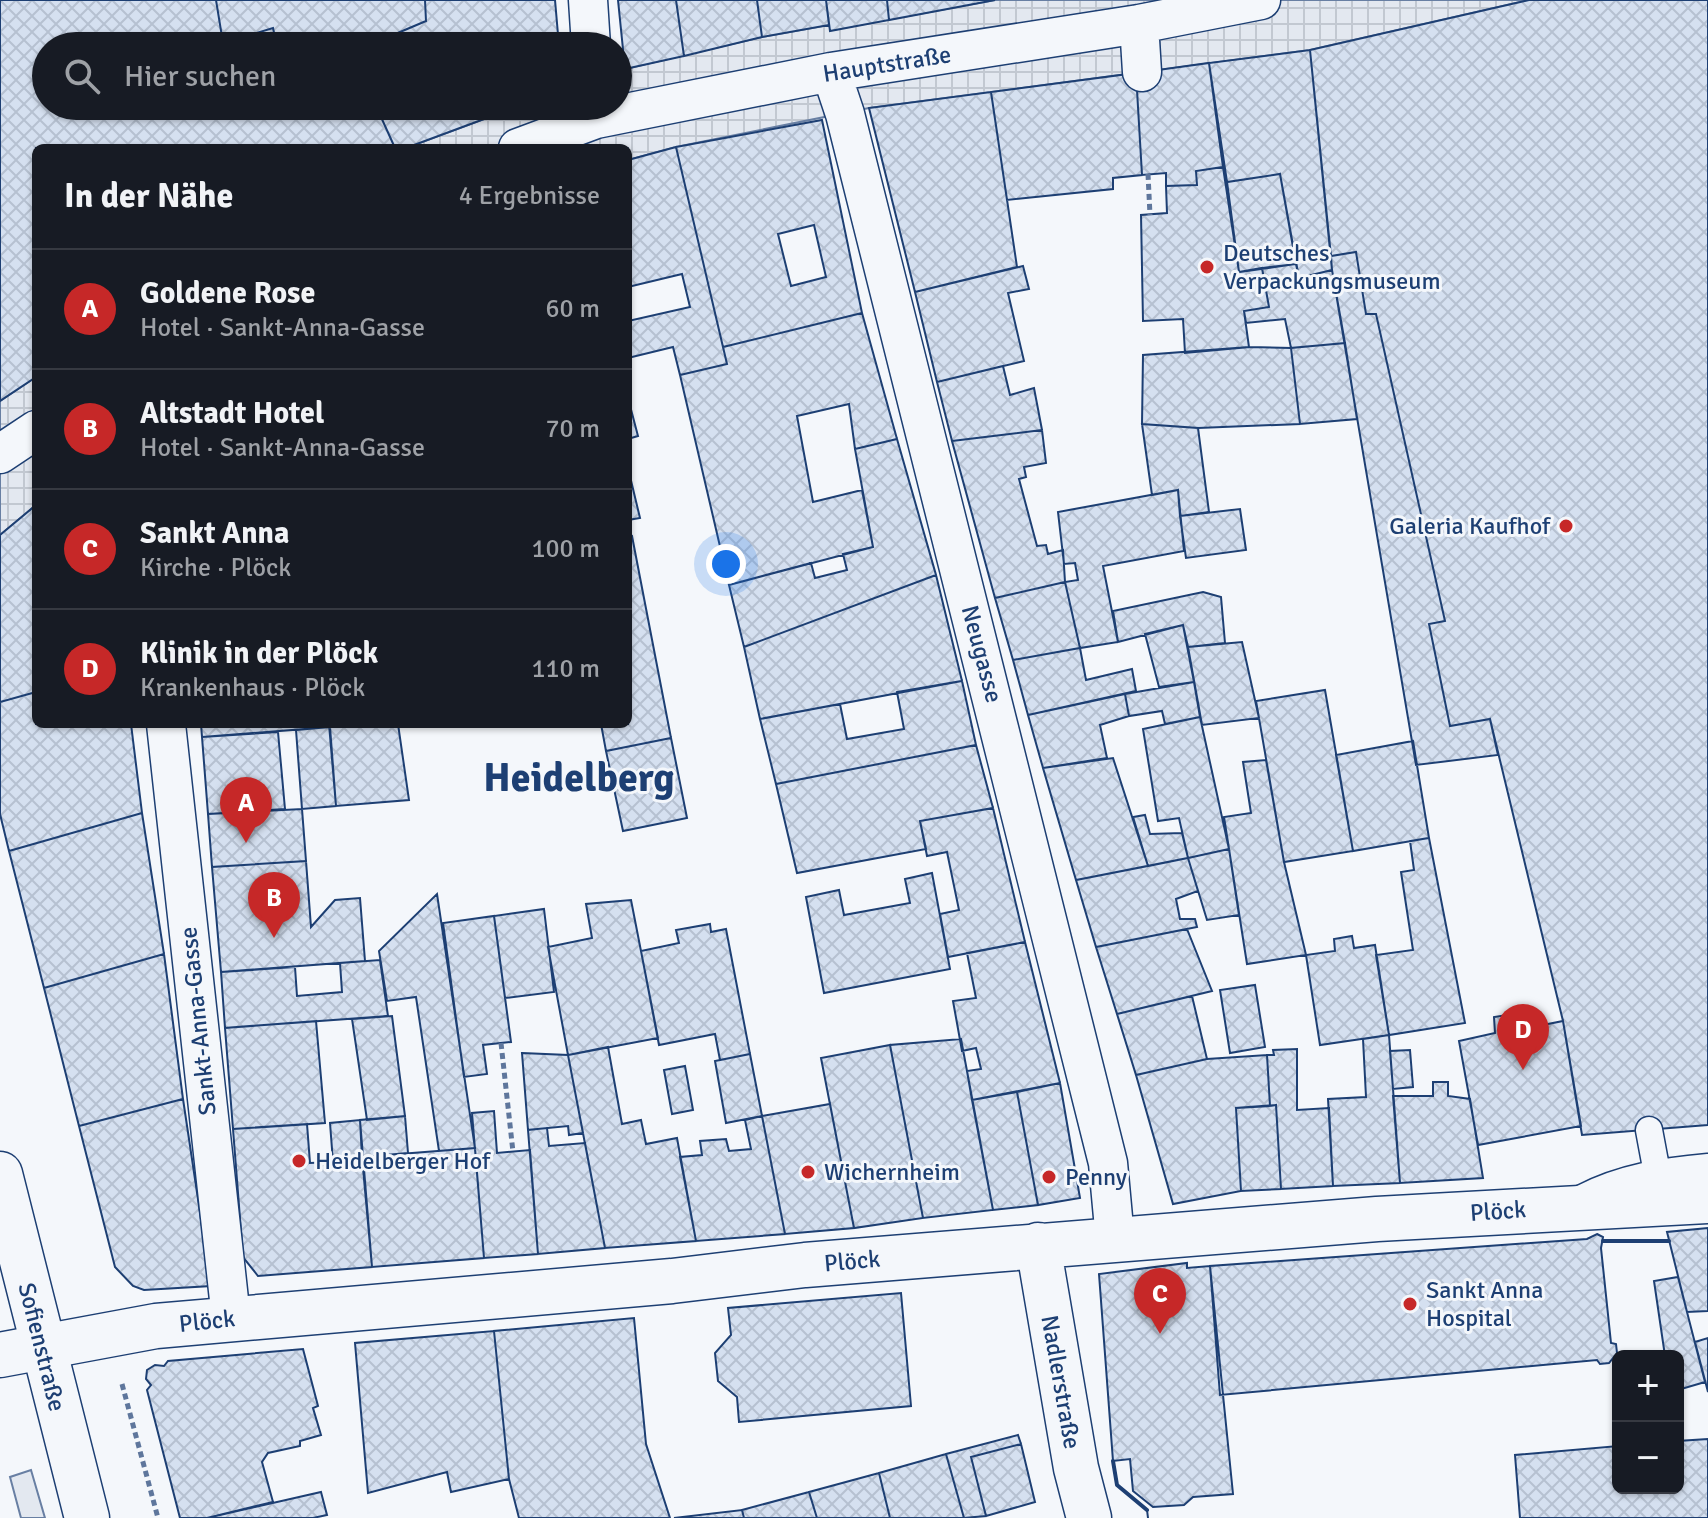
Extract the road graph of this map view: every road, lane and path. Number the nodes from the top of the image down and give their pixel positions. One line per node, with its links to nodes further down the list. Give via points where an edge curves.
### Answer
1 (588, 0): 4 (street)
2 (1261, 0): 3 (street, Hauptstraße)
3 (1140, 16): 5 (street, Hauptstraße); 6 (street)
4 (590, 32)
5 (831, 72): 7 (street, Hauptstraße); 22 (street, Neugasse, via 1108,1163)
6 (1142, 72)
7 (632, 106)
8 (579, 120): 9 (street, Hauptstraße)
9 (527, 144)
10 (1148, 174): 11 (path)
11 (1150, 215)
12 (32, 433): 13 (street)
13 (0, 454)
14 (166, 728): 24 (street, Sankt-Anna-Gasse)
15 (501, 1043): 17 (path)
16 (1649, 1130): 20 (lane)
17 (513, 1152)
18 (1708, 1167): 20 (lane)
19 (0, 1174): 25 (street, Sofienstraße)
20 (1660, 1188): 21 (street, Plöck); 22 (street, Plöck, via 1565,1207)
21 (1708, 1201)
22 (1115, 1239): 23 (street, Plöck)
23 (1038, 1245): 24 (street, Plöck); 29 (street, Nadlerstraße)
24 (231, 1318): 25 (street, Plöck)
25 (20, 1350): 27 (street, Sofienstraße)
26 (126, 1390): 28 (path)
27 (87, 1518)
28 (158, 1518)
29 (1089, 1518)

